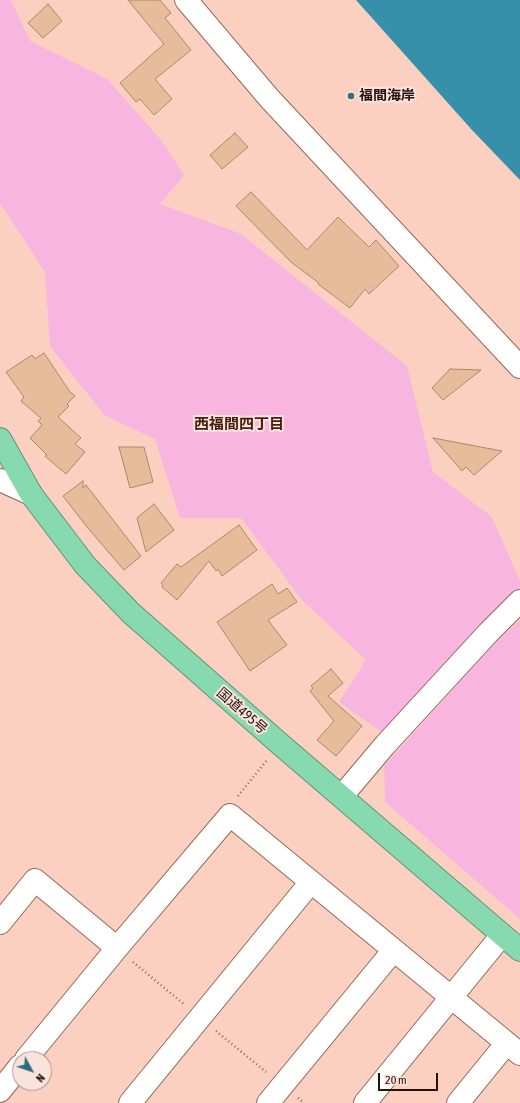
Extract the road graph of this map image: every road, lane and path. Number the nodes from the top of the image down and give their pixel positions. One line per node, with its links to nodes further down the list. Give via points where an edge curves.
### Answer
1 (186, 0): 2 (street, via 270,98)
2 (520, 367)
3 (0, 439): 5 (highway, 国道495号)
4 (0, 480): 5 (street)
5 (31, 494): 7 (highway, 国道495号, via 85,565 131,613)
6 (520, 601): 8 (street, via 385,745)
7 (280, 744): 8 (highway, 国道495号); 9 (path, via 232,803)
8 (342, 796): 12 (highway, 国道495号)
9 (230, 815): 10 (street); 13 (street)
10 (311, 882): 15 (street); 21 (street)
11 (0, 923): 13 (street, via 35,880)
12 (502, 935): 14 (highway, 国道495号); 16 (street)
13 (117, 948): 18 (street)
14 (520, 950)
15 (393, 951): 16 (street); 22 (street)
16 (451, 998): 17 (street); 23 (street)
17 (513, 1049): 24 (street)
18 (33, 1051)
19 (12, 1076): 20 (street)
20 (0, 1091)
21 (130, 1103)
22 (268, 1103)
23 (365, 1103)
24 (458, 1103)

